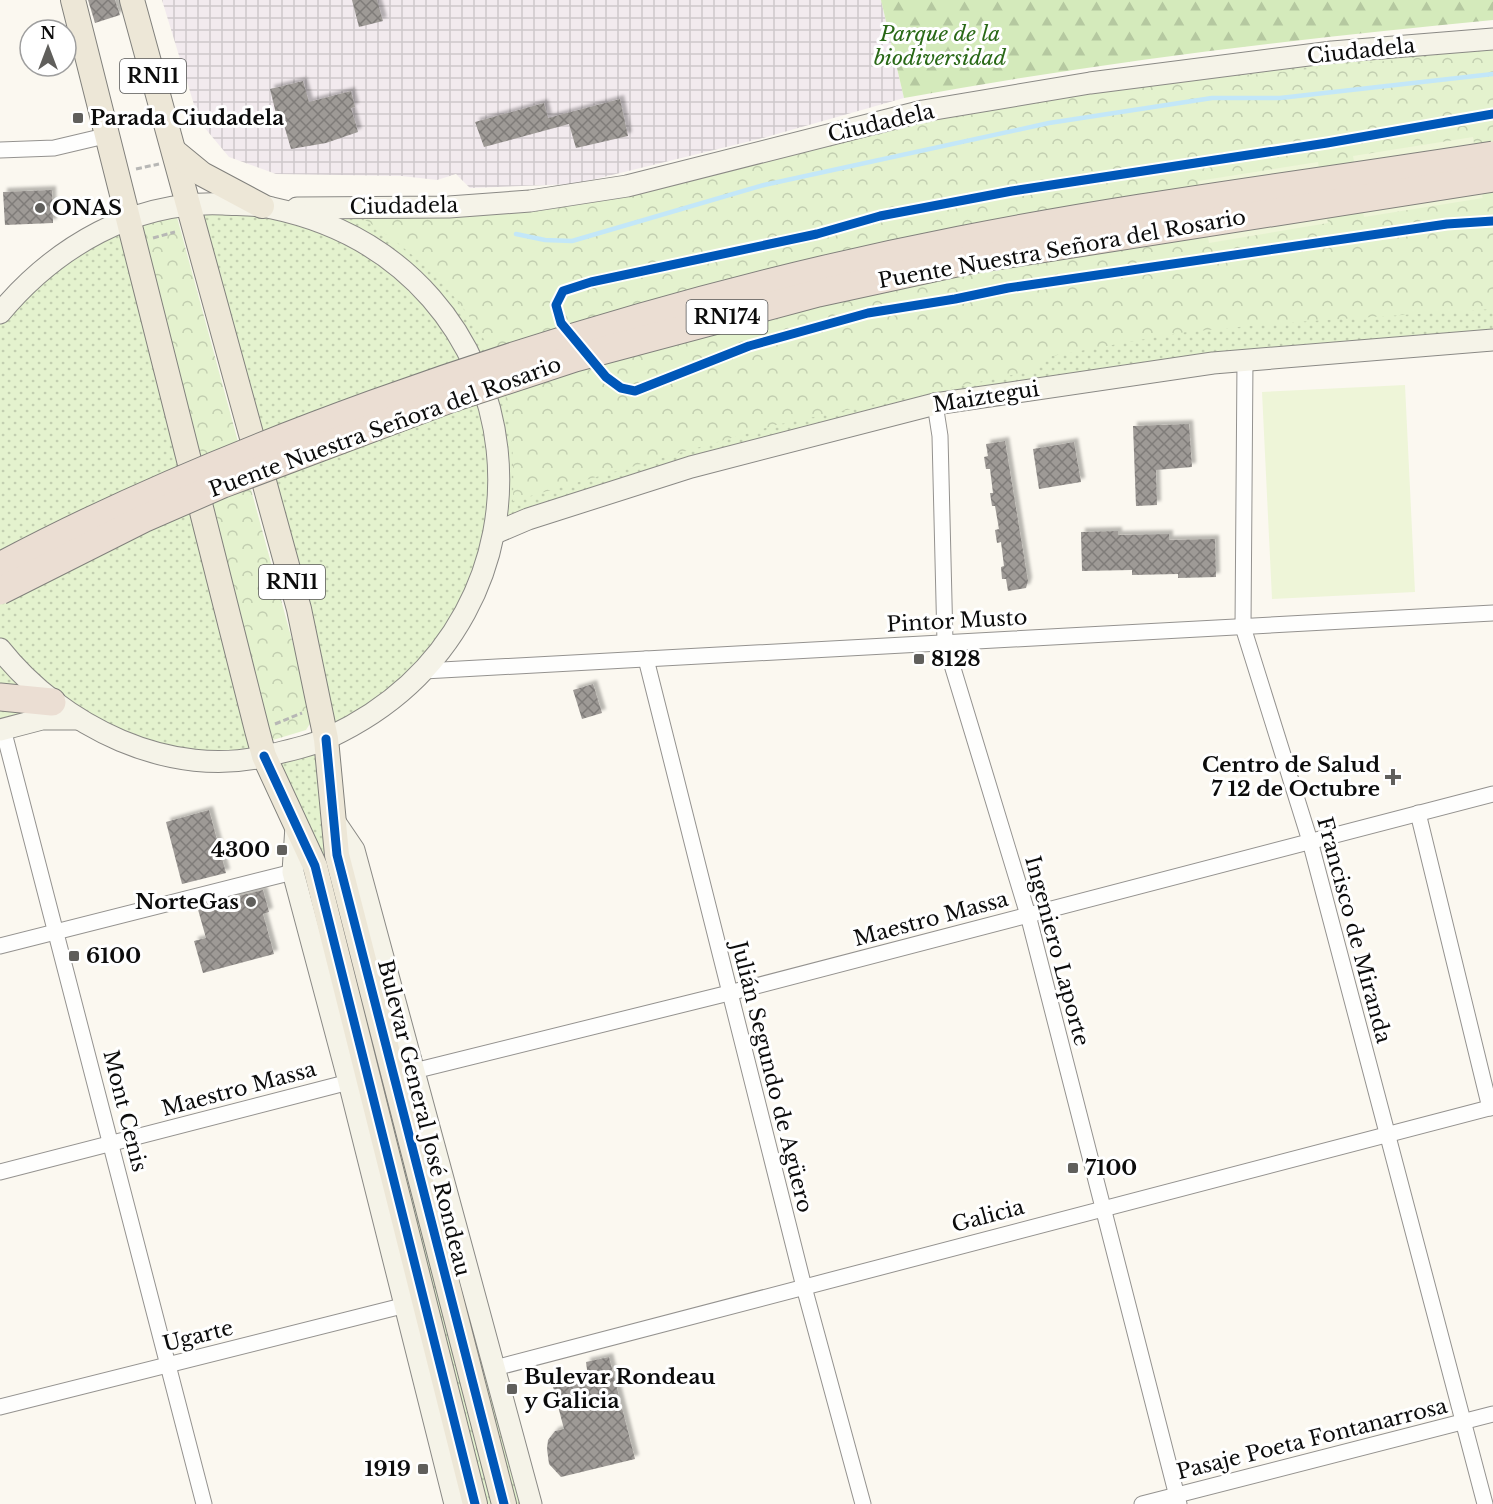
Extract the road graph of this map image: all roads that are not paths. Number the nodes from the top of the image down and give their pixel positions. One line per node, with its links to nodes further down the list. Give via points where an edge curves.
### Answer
1 (73, 0): 4 (main road, RN11)
2 (132, 0): 7 (main road, RN11)
3 (1493, 39): 10 (main road, Ciudadela, via 1309,55 1090,83 923,111 627,186 530,201 449,207)
4 (109, 135): 5 (street, via 54,148); 11 (main road, RN11)
5 (0, 150)
6 (1493, 155): 17 (highway, Puente Nuestra Señora del Rosario / RN174, bridge, via 960,240 674,308 452,376 303,429 136,500)
7 (169, 157): 9 (main road, RN11); 10 (main road)
8 (1493, 178): 18 (highway, Puente Nuestra Señora del Rosario / RN174, bridge, via 970,260 818,294 597,352 450,399 223,484 143,519)
9 (187, 205): 10 (main road); 11 (main road); 29 (main road, Bulevar General José Rondeau / RN11, via 299,609)
10 (267, 207): 16 (main road, via 304,216 365,243 421,287 449,321 474,363 498,444)
11 (129, 219): 12 (main road, via 89,236 52,260); 30 (main road, RN11)
12 (0, 313)
13 (1493, 340): 14 (main road, Maiztegui)
14 (1245, 360): 15 (main road, Maiztegui); 20 (street, Francisco de Miranda)
15 (935, 404): 16 (main road, Maiztegui, via 691,467); 21 (street, Ingeniero Laporte, via 940,436)
16 (495, 533): 24 (main road, via 473,600 449,641)
17 (0, 566)
18 (0, 591)
19 (1493, 613): 20 (street, Pintor Musto)
20 (1243, 627): 21 (street, Pintor Musto); 35 (street, Francisco de Miranda)
21 (945, 642): 23 (street, Pintor Musto); 37 (street, Ingeniero Laporte)
22 (0, 649): 26 (main road)
23 (646, 659): 24 (street, Pintor Musto); 40 (street, Julián Segundo de Agüero)
24 (424, 671): 29 (main road, via 393,699)
25 (0, 697): 26 (highway)
26 (52, 702): 27 (main road)
27 (77, 719): 28 (main road, via 42,719); 30 (main road, via 122,740 173,756 219,762)
28 (2, 729): 38 (street, Mont Cenis)
29 (326, 739): 30 (main road); 33 (main road, Bulevar General José Rondeau)
30 (264, 756): 34 (main road)
31 (1493, 794): 32 (street, Maestro Massa)
32 (1418, 813): 35 (street, Maestro Massa); 43 (street)
33 (335, 822): 41 (main road, Bulevar General José Rondeau, via 354,850); 59 (main road, Bulevar General José Rondeau, via 337,855)
34 (296, 826): 36 (main road); 58 (main road, via 315,866)
35 (1310, 841): 37 (street, Maestro Massa); 44 (street, Francisco de Miranda)
36 (293, 872): 38 (street); 42 (main road)
37 (1028, 915): 40 (street, Maestro Massa); 47 (street, Ingeniero Laporte)
38 (57, 932): 39 (street); 45 (street, Mont Cenis)
39 (0, 945)
40 (729, 993): 41 (street, Maestro Massa); 48 (street, Julián Segundo de Agüero)
41 (414, 1071): 51 (main road, Bulevar General José Rondeau)
42 (349, 1082): 45 (street, Maestro Massa); 49 (main road)
43 (1492, 1107): 44 (street, Galicia)
44 (1387, 1134): 47 (street, Galicia); 54 (street, Francisco de Miranda)
45 (111, 1144): 46 (street, Maestro Massa); 50 (street, Mont Cenis)
46 (0, 1172)
47 (1103, 1208): 48 (street, Galicia); 55 (street, Ingeniero Laporte)
48 (804, 1287): 51 (street, Galicia); 61 (street, Julián Segundo de Agüero)
49 (406, 1305): 50 (street, Ugarte); 57 (main road)
50 (168, 1365): 52 (street, Ugarte); 56 (street, Mont Cenis)
51 (495, 1368): 60 (main road, Bulevar General José Rondeau)
52 (0, 1407)
53 (1493, 1414): 54 (street, Pasaje Poeta Fontanarrosa)
54 (1463, 1422): 55 (street, Pasaje Poeta Fontanarrosa); 63 (street, Francisco de Miranda)
55 (1177, 1500): 62 (street, Pasaje Poeta Fontanarrosa)
56 (204, 1504)
57 (455, 1504)
58 (475, 1504)
59 (504, 1504)
60 (531, 1504)
61 (863, 1504)
62 (1142, 1504)
63 (1485, 1504)

